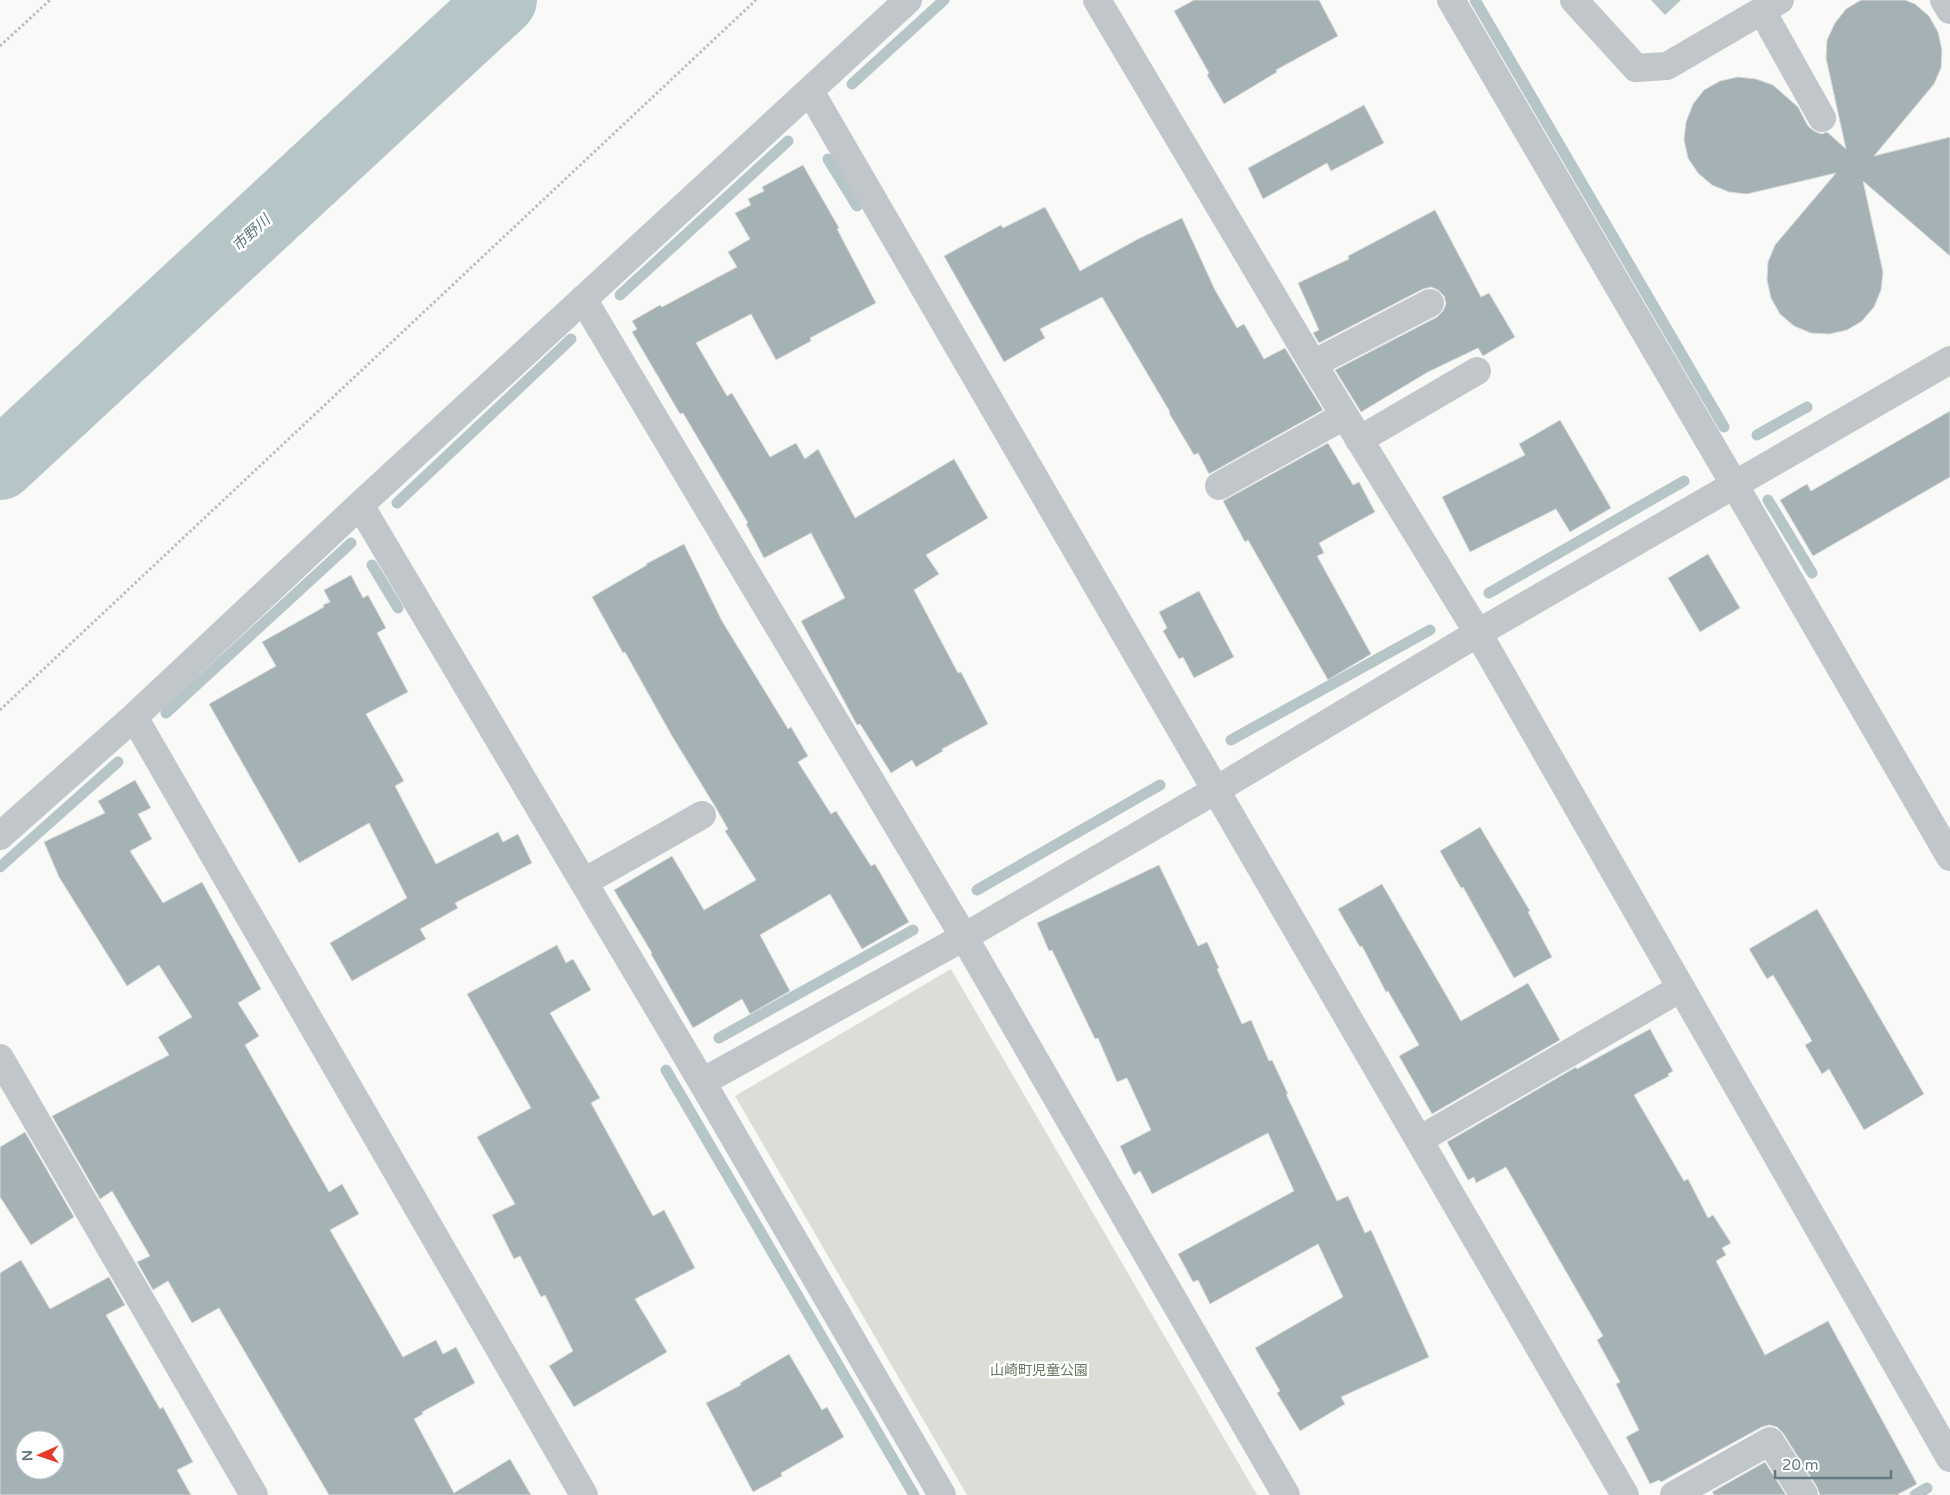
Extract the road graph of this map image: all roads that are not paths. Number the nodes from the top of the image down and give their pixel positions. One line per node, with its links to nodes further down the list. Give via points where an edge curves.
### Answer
1 (908, 0): 8 (street)
2 (1097, 0): 13 (street)
3 (1451, 0): 17 (street)
4 (1574, 0): 6 (street, via 1636,68 1667,66)
5 (1944, 0): 7 (street)
6 (1771, 6): 9 (street)
7 (1950, 10)
8 (810, 91): 10 (street); 22 (street)
9 (1822, 118)
10 (583, 299): 19 (street); 27 (street)
11 (1430, 303): 13 (street)
12 (1950, 360): 17 (street)
13 (1313, 364): 15 (street)
14 (1477, 371): 16 (street)
15 (1344, 416): 16 (street); 18 (street)
16 (1359, 440): 20 (street)
17 (1734, 484): 20 (street); 25 (street)
18 (1219, 486)
19 (360, 505): 21 (street); 26 (street)
20 (1478, 633): 22 (street); 28 (street)
21 (134, 717): 24 (street); 34 (street)
22 (1216, 790): 27 (street); 31 (street)
23 (702, 815): 26 (street)
24 (0, 836)
25 (1950, 857)
26 (584, 882): 30 (street)
27 (964, 937): 30 (street); 36 (street)
28 (1681, 988): 31 (street); 32 (street)
29 (0, 1058): 33 (street)
30 (702, 1082): 35 (street)
31 (1419, 1140): 37 (street)
32 (1950, 1458)
33 (254, 1495)
34 (584, 1495)
35 (942, 1495)
36 (1286, 1495)
37 (1625, 1495)
38 (1674, 1495): 39 (street, via 1770,1440)
39 (1804, 1495)

